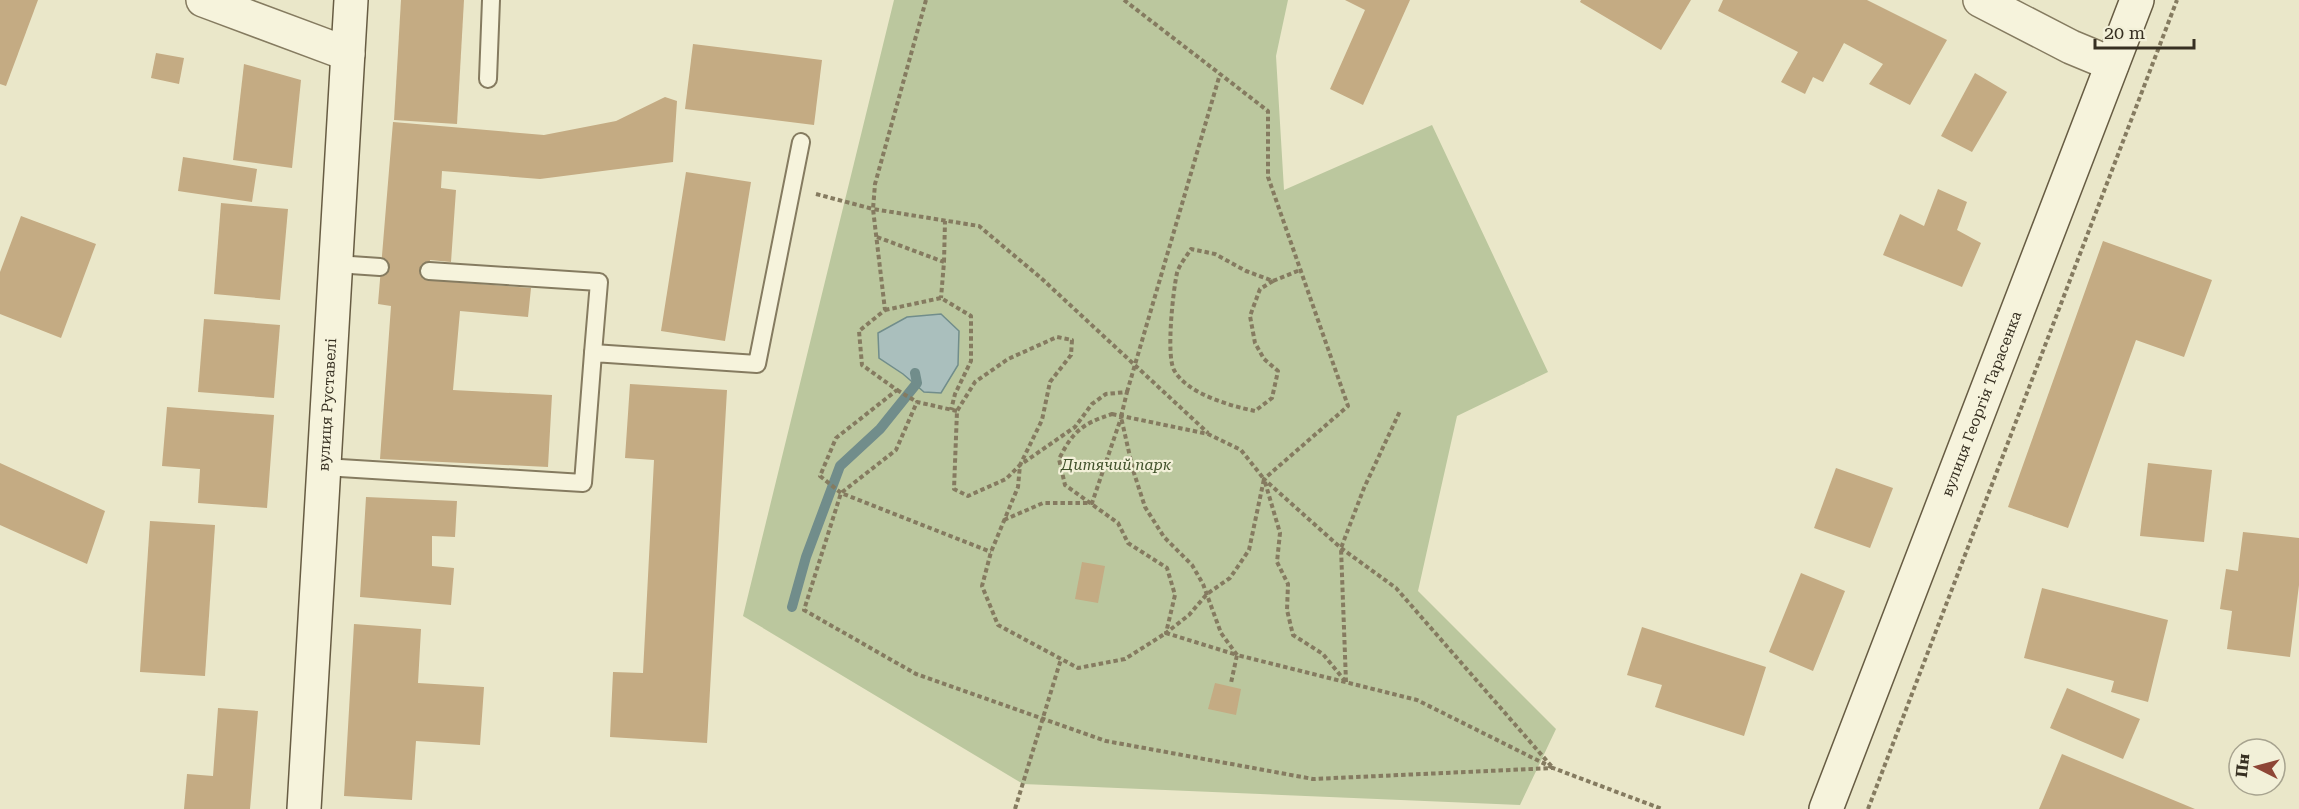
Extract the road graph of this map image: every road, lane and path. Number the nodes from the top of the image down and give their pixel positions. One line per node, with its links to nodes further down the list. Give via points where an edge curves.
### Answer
1 (203, 0): 9 (street)
2 (351, 0): 9 (street, вулиця Руставелі)
3 (491, 0): 12 (lane)
4 (926, 0): 15 (path, via 875,184)
5 (1124, 0): 11 (path)
6 (1980, 0): 10 (street)
7 (2138, 0): 10 (street, вулиця Георгія Тарасенка)
8 (2176, 0): 56 (path)
9 (348, 54): 19 (street, вулиця Руставелі)
10 (2112, 64): 55 (street, вулиця Георгія Тарасенка)
11 (1220, 74): 21 (path, via 1268,111 1268,177); 27 (path)
12 (488, 79)
13 (801, 142): 14 (lane)
14 (792, 187): 15 (path); 26 (lane, via 757,364)
15 (873, 209): 16 (path); 17 (path)
16 (945, 221): 18 (path); 27 (path, via 979,226)
17 (876, 237): 18 (path); 25 (path)
18 (944, 262): 24 (path)
19 (336, 264): 20 (lane); 37 (street, вулиця Руставелі)
20 (381, 267)
21 (1300, 270): 23 (path); 38 (path, via 1348,406)
22 (429, 271): 26 (lane, via 598,282)
23 (1274, 281): 23 (path, via 1215,254 1191,249 1177,270 1170,336 1173,369 1193,389 1255,411 1272,398 1278,371 1264,359 1255,343 1250,316 1260,289)
24 (941, 298): 25 (path); 31 (path, via 970,316 971,361)
25 (885, 310): 28 (path, via 859,331 862,365)
26 (593, 352): 37 (lane, via 583,483)
27 (1135, 367): 29 (path); 35 (path)
28 (897, 390): 30 (path); 39 (path, via 836,438 820,476)
29 (1127, 392): 34 (path); 36 (path, via 1106,394 1092,404 1075,427)
30 (918, 402): 31 (path); 39 (path, via 896,450)
31 (951, 410): 32 (path)
32 (957, 411): 36 (path, via 954,489 968,496 1006,479); 36 (path, via 975,382 1008,359 1057,338 1071,340 1071,355 1050,382 1042,420)
33 (1400, 411): 42 (path)
34 (1121, 417): 35 (path); 40 (path); 40 (path, via 1112,414 1088,422 1069,440 1059,459 1065,485); 44 (path, via 1145,507 1164,537 1192,565)
35 (1209, 434): 38 (path, via 1241,450)
36 (1020, 465): 41 (path, via 1018,487)
37 (324, 467): 52 (street, вулиця Руставелі)
38 (1264, 479): 42 (path); 44 (path, via 1249,550 1230,578); 48 (path, via 1280,533 1277,561 1288,584 1287,610 1293,635 1323,654)
39 (841, 493): 43 (path); 50 (path, via 804,610 916,674)
40 (1092, 503): 41 (path, via 1043,503); 45 (path, via 1118,523 1128,543 1167,568 1175,595)
41 (1004, 520): 43 (path)
42 (1341, 548): 48 (path); 51 (path, via 1396,588)
43 (991, 552): 47 (path, via 982,586 998,625)
44 (1207, 594): 45 (path, via 1190,615); 46 (path, via 1221,633)
45 (1166, 633): 46 (path); 47 (path, via 1125,659 1078,668)
46 (1237, 655): 48 (path); 49 (path)
47 (1061, 659): 50 (path)
48 (1346, 682): 51 (path, via 1418,700)
49 (1231, 683)
50 (1042, 720): 51 (path, via 1106,741 1313,779); 53 (path)
51 (1553, 768): 54 (path)
52 (304, 809)
53 (1015, 809)
54 (1662, 809)
55 (1826, 809)
56 (1868, 809)

